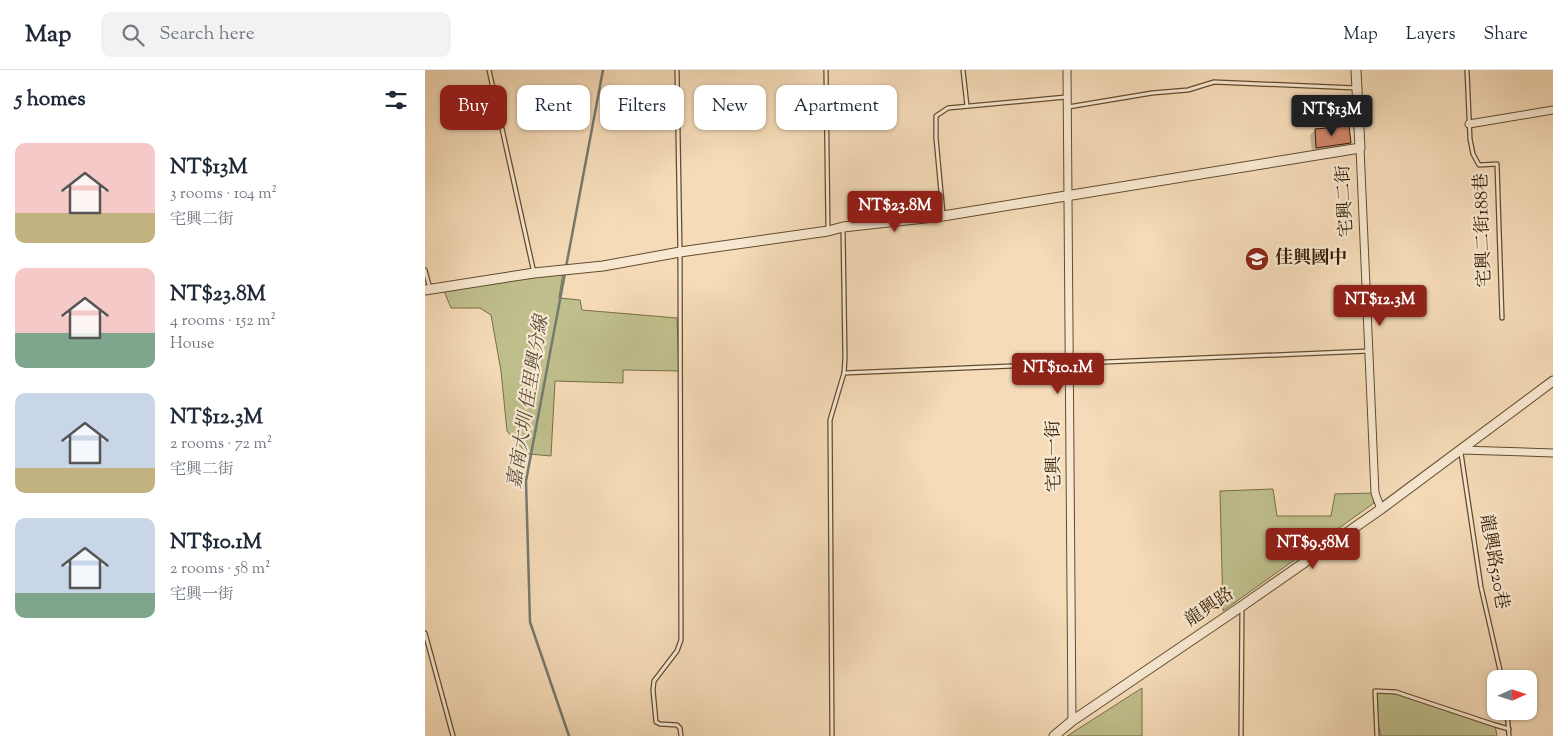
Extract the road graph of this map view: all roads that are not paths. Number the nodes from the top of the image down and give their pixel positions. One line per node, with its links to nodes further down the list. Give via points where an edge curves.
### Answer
1 (489, 70): 21 (lane)
2 (677, 70): 19 (lane)
3 (826, 70): 18 (lane)
4 (963, 70): 10 (lane)
5 (1067, 70): 9 (street, 宅興一街)
6 (1356, 70): 8 (street, 宅興二街)
7 (1467, 70): 13 (lane, 宅興二街188巷)
8 (1357, 88): 11 (lane, via 1214,82 1187,90); 14 (street, 宅興二街)
9 (1067, 97): 10 (lane); 11 (street, 宅興一街)
10 (967, 106): 16 (lane, via 948,108 937,116)
11 (1068, 108): 15 (street, 宅興一街)
12 (1553, 110): 13 (street)
13 (1469, 124): 23 (lane, 宅興二街188巷, via 1473,154 1479,165 1497,164)
14 (1360, 148): 15 (street); 24 (street, 宅興二街)
15 (1067, 196): 16 (street); 25 (street, 宅興一街)
16 (943, 216): 17 (street)
17 (843, 227): 18 (street); 26 (lane)
18 (828, 231): 19 (street)
19 (680, 252): 21 (street, via 603,266); 38 (lane, via 681,640 653,686 656,722 677,725)
20 (425, 270): 22 (lane)
21 (534, 273): 22 (street)
22 (428, 290)
23 (1502, 318)
24 (1370, 351): 25 (lane); 30 (street, 宅興二街, via 1375,493)
25 (1069, 364): 26 (lane); 35 (street, 宅興一街)
26 (844, 373): 39 (lane, via 829,420)
27 (1553, 381): 28 (street, 龍興路)
28 (1460, 450): 29 (street); 30 (street, 龍興路); 33 (lane, 龍興路520巷, via 1481,587)
29 (1553, 453)
30 (1381, 509): 31 (street, 龍興路)
31 (1242, 606): 35 (street, 龍興路); 41 (lane)
32 (425, 633): 37 (lane)
33 (1500, 670)
34 (1508, 720): 36 (lane)
35 (1072, 721): 40 (street, 龍興路)
36 (1509, 729): 42 (lane, via 1396,692 1375,691); 43 (lane)
37 (453, 736)
38 (681, 736)
39 (832, 736)
40 (1054, 736)
41 (1241, 736)
42 (1377, 736)
43 (1509, 736)

